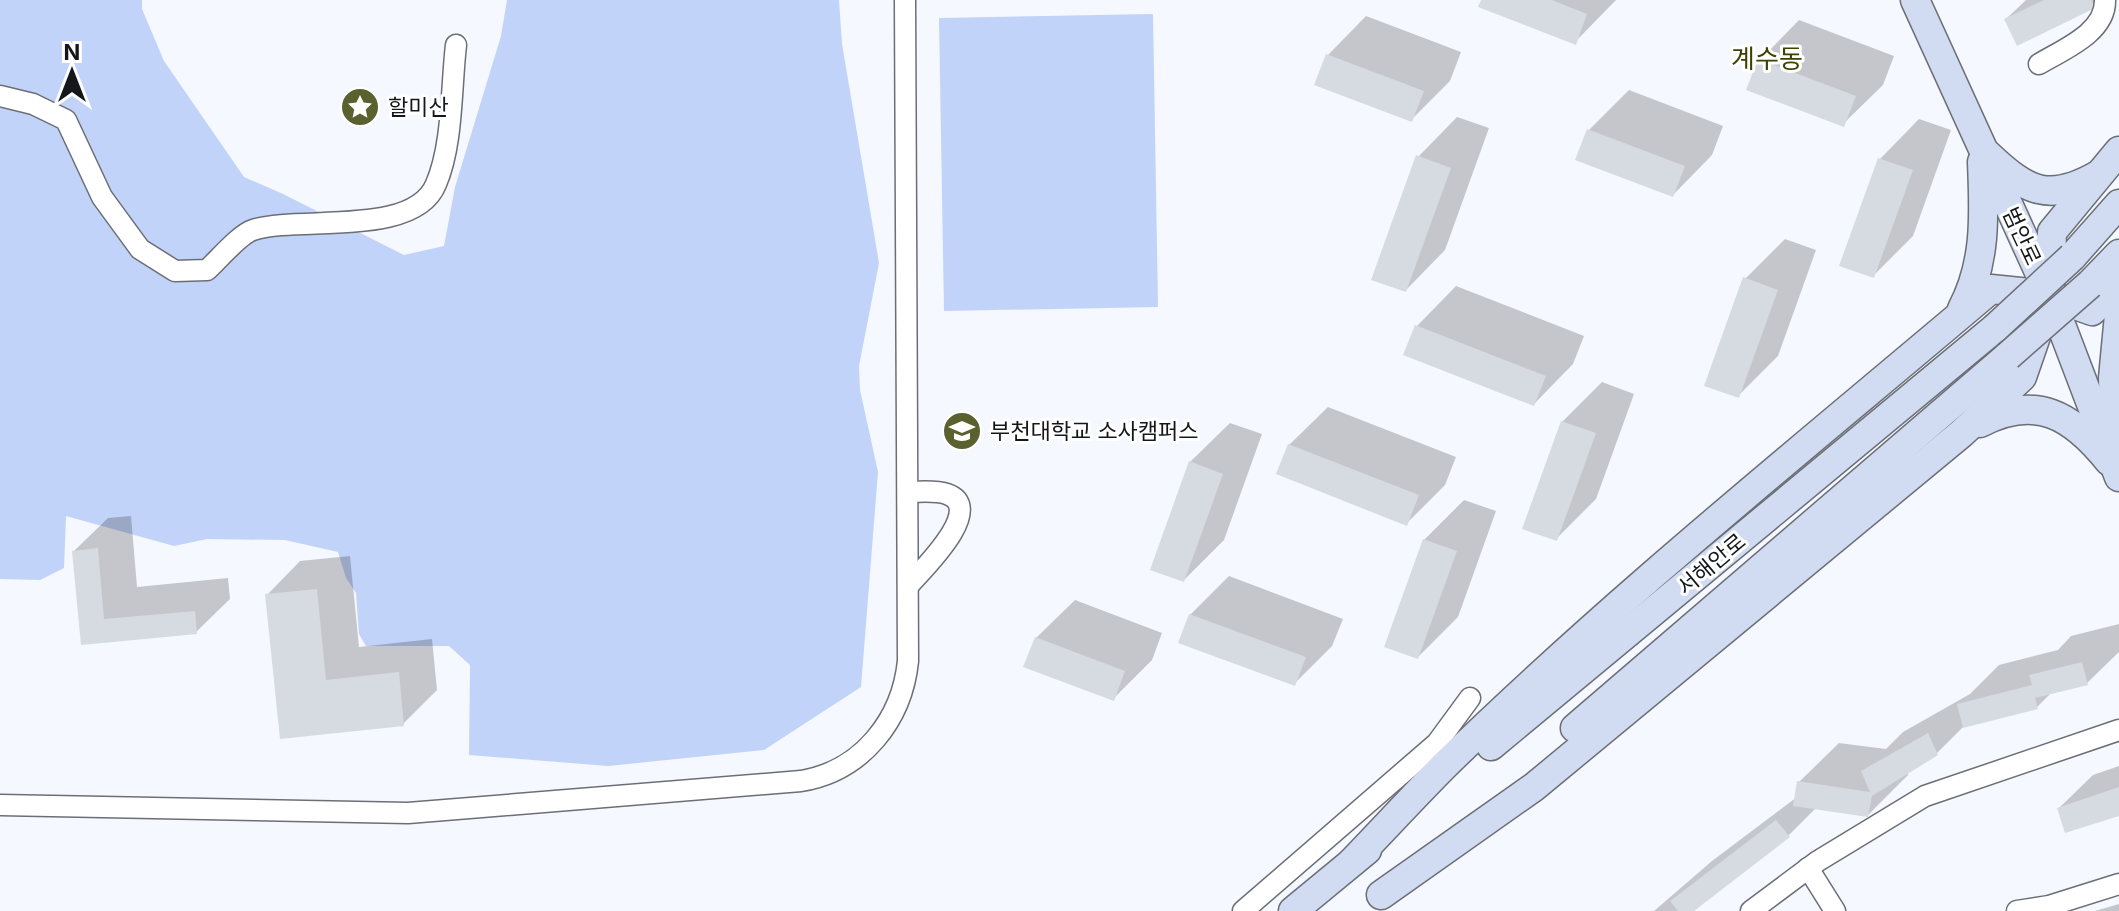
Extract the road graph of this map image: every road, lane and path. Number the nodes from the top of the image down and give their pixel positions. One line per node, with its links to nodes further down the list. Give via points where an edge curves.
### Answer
1 (905, 0): 17 (street)
2 (1915, 0): 7 (main road, 범안로)
3 (2105, 0): 5 (street, via 2098,23)
4 (456, 45): 6 (street, via 444,156 435,187 420,205 386,218 251,230 207,270 175,271 140,249 102,197 66,120)
5 (2039, 64)
6 (0, 96)
7 (1982, 149): 8 (main road, via 2039,190 2055,192 2075,188); 12 (main road, 범안로); 14 (main road, via 1984,234 1971,293)
8 (2112, 161): 12 (main road, via 2052,232)
9 (2119, 204): 22 (main road, 서해안로, bridge, via 2072,257 1995,328)
10 (2119, 254): 25 (main road, 서해안로, bridge, via 2008,356)
11 (2119, 285): 12 (main road, via 2092,311)
12 (2050, 296): 14 (main road, via 1991,289); 15 (main road, via 2022,377); 16 (main road, 범안로)
13 (2119, 315): 16 (main road, via 2113,378)
14 (1957, 317): 22 (main road, via 1586,635 1444,766)
15 (1962, 433): 16 (main road, via 2001,413 2041,409 2099,448); 25 (main road, via 1534,787)
16 (2118, 473)
17 (909, 492): 18 (street); 18 (street, via 947,494 959,505 960,514 955,529)
18 (909, 585): 21 (street, via 908,661 896,710 870,746 816,779 417,813)
19 (1470, 698): 26 (street, via 1437,743)
20 (2119, 730): 23 (street, via 1925,796)
21 (0, 805)
22 (1352, 862): 27 (main road, 서해안로)
23 (1808, 868): 28 (street); 29 (street)
24 (2119, 884): 30 (street)
25 (1372, 903)
26 (1243, 911)
27 (1293, 911)
28 (1751, 911)
29 (1835, 911)
30 (2017, 911)

